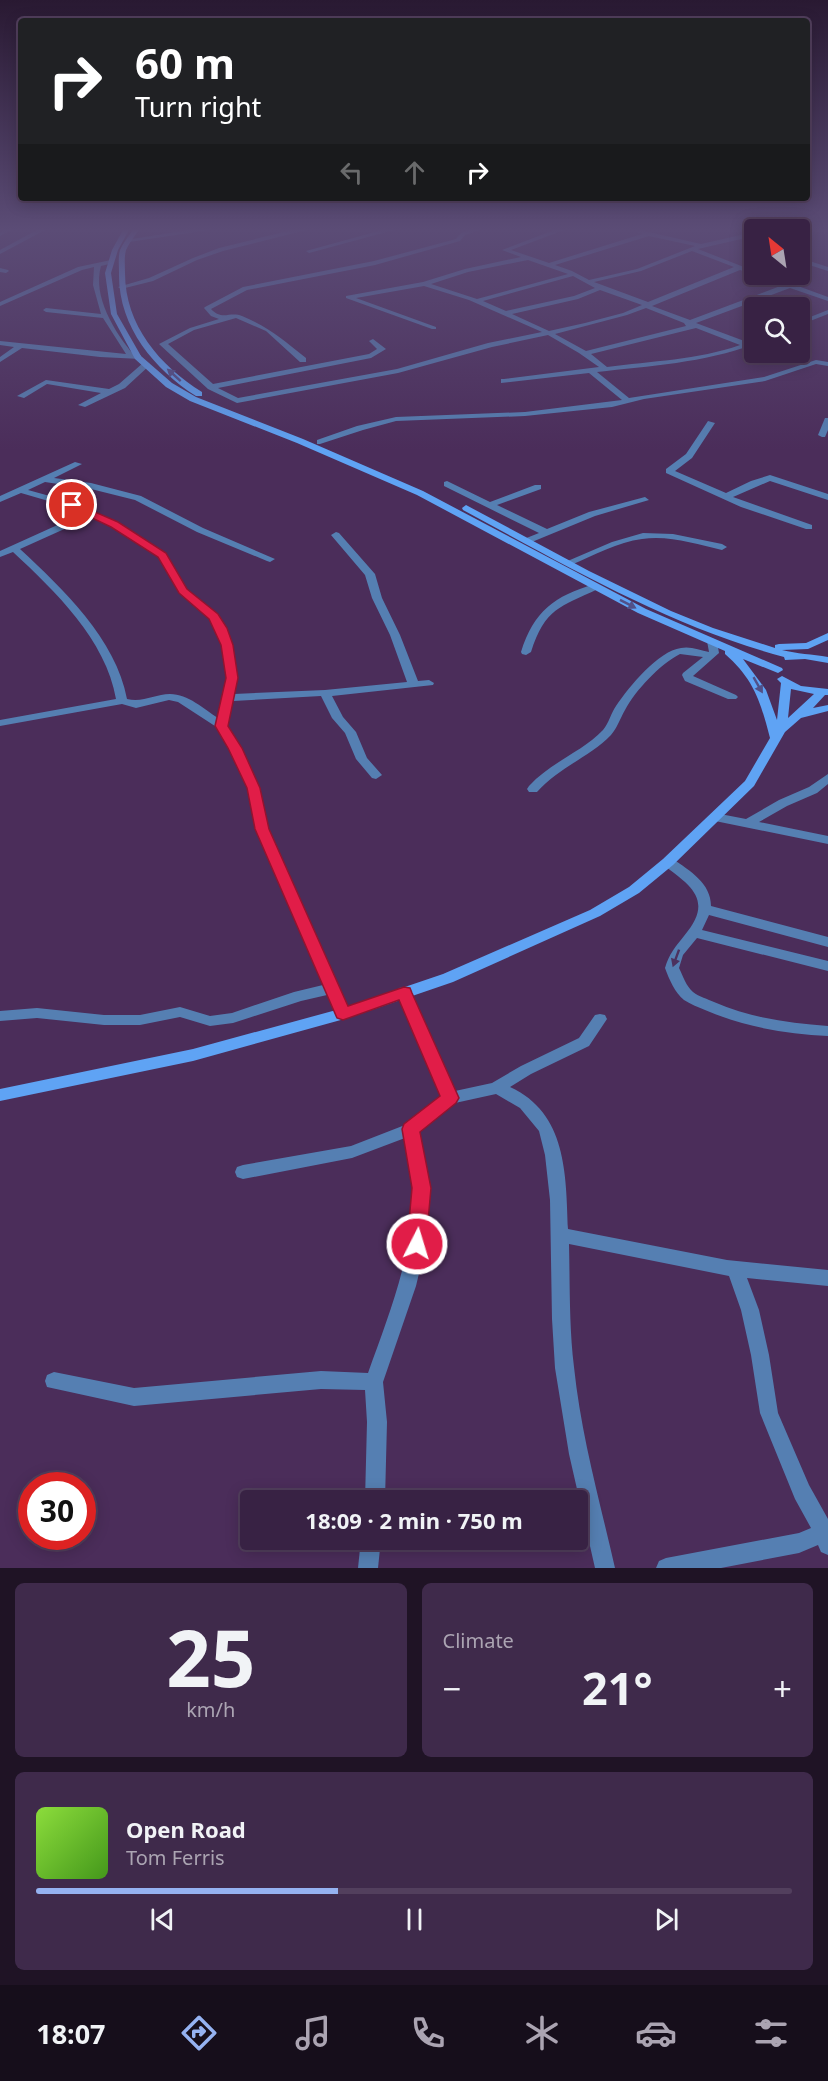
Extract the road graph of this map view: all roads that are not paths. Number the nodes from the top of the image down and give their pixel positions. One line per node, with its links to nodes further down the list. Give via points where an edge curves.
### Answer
1 (101, 303): 15 (street)
2 (112, 303): 27 (main road)
3 (126, 303): 43 (main road, one-way to 3, via 187,386 141,337)
4 (216, 303): 16 (street, via 207,308)
5 (365, 303): 19 (street)
6 (481, 303): 14 (street)
7 (552, 303): 14 (street)
8 (640, 303): 11 (street)
9 (655, 303): 11 (street)
10 (745, 303): 18 (street)
11 (648, 306): 18 (street); 20 (street)
12 (46, 310): 15 (street)
13 (828, 312): 17 (street)
14 (505, 313): 20 (street)
15 (104, 316): 27 (street)
16 (224, 318): 29 (street, via 236,316 262,327); 35 (street, via 163,344)
17 (810, 319)
18 (690, 325): 22 (street); 26 (street)
19 (434, 328)
20 (551, 333): 26 (street); 35 (street, via 398,371 242,400 233,400)
21 (373, 341): 35 (street, via 382,349 371,356)
22 (744, 342)
23 (0, 343): 24 (street)
24 (21, 345): 27 (street); 28 (street)
25 (744, 346): 32 (street, via 698,358)
26 (588, 353): 32 (street)
27 (135, 357): 31 (main road)
28 (0, 360)
29 (303, 360)
30 (828, 364): 38 (street, via 816,362 750,382)
31 (146, 365): 36 (street); 64 (main road, via 193,399 420,492)
32 (607, 369): 33 (street)
33 (592, 372): 34 (street); 38 (street)
34 (504, 381)
35 (211, 387)
36 (110, 392): 37 (street, via 46,382); 39 (street)
37 (21, 396)
38 (626, 400): 43 (street, via 558,411 396,420)
39 (82, 405)
40 (828, 420): 42 (street)
41 (711, 423): 49 (street, via 688,456 669,471)
42 (822, 435)
43 (320, 441): 58 (main road, via 436,492)
44 (78, 464): 45 (street)
45 (42, 479): 48 (street); 62 (street, via 138,498 200,530)
46 (447, 484): 53 (street)
47 (538, 487): 53 (street)
48 (20, 490): 51 (street); 54 (street)
49 (724, 497): 50 (street, via 770,478); 55 (street)
50 (828, 497)
51 (0, 499)
52 (645, 500): 56 (street, via 592,514)
53 (489, 505): 56 (street)
54 (90, 514): 60 (street); 79 (street, via 162,555 183,591 214,616 227,645 232,678)
55 (809, 526)
56 (547, 533): 58 (street)
57 (336, 535): 75 (street, via 370,574)
58 (527, 541): 63 (main road)
59 (722, 547): 63 (street, via 670,536 646,536)
60 (15, 549): 61 (street); 80 (street, via 56,587 103,648 118,679)
61 (0, 554)
62 (270, 559)
63 (568, 562): 66 (main road, via 636,598)
64 (595, 587): 67 (main road, one-way to 67); 68 (street, via 543,613 532,630)
65 (828, 639): 66 (main road, via 797,648); 70 (main road)
66 (739, 641): 70 (main road)
67 (715, 643): 69 (street); 72 (main road); 85 (main road, one-way to 85, via 757,681)
68 (526, 652)
69 (711, 656): 78 (street, via 687,675 689,679); 88 (street, via 684,650 669,656 624,703 603,736 545,775)
70 (800, 656): 71 (main road); 72 (main road, via 781,663)
71 (828, 660)
72 (778, 670): 73 (main road)
73 (786, 682): 76 (main road, via 798,689); 85 (main road)
74 (429, 683): 75 (street)
75 (414, 685): 77 (street)
76 (824, 692): 82 (main road)
77 (325, 693): 79 (street); 86 (street, via 362,759)
78 (732, 697)
79 (229, 698): 84 (street)
80 (122, 701): 83 (street); 84 (street, via 136,705 169,697 181,699)
81 (828, 708): 82 (main road)
82 (797, 716): 85 (main road)
83 (0, 723)
84 (222, 726): 97 (street, via 254,788 262,829)
85 (778, 734): 89 (main road, via 750,783)
86 (376, 775)
87 (828, 778): 90 (street, via 813,790)
88 (533, 789)
89 (715, 817): 90 (street); 92 (main road)
90 (747, 824): 91 (street)
91 (828, 840)
92 (669, 862): 93 (street, via 705,893); 98 (main road, via 634,890 595,913 497,958)
93 (704, 909): 94 (street); 95 (street)
94 (693, 933): 96 (street); 102 (street, one-way to 102, via 678,949 672,968 689,996 752,1021 786,1029)
95 (828, 942)
96 (828, 966)
97 (330, 989): 99 (street); 100 (street, via 233,1018 210,1021 180,1012 140,1020 37,1013)
98 (404, 993): 99 (main road); 105 (street)
99 (343, 1014): 104 (main road, via 193,1055)
100 (0, 1016)
101 (600, 1019): 103 (street, via 584,1042)
102 (828, 1031)
103 (496, 1088): 105 (street); 108 (street, via 521,1101 546,1129 555,1165)
104 (0, 1095)
105 (450, 1098): 106 (street)
106 (411, 1129): 107 (street, via 352,1152); 112 (street, via 421,1188 417,1244)
107 (243, 1172)
108 (561, 1235): 109 (street); 117 (street, via 562,1340 572,1416)
109 (735, 1269): 110 (street); 114 (street, via 750,1310 769,1413 802,1492)
110 (828, 1278)
111 (54, 1381): 112 (street, via 134,1397 321,1380)
112 (374, 1382): 113 (street)
113 (375, 1490)
114 (827, 1536): 118 (street)
115 (370, 1550): 116 (street)
116 (368, 1568)
117 (605, 1568)
118 (666, 1568)

